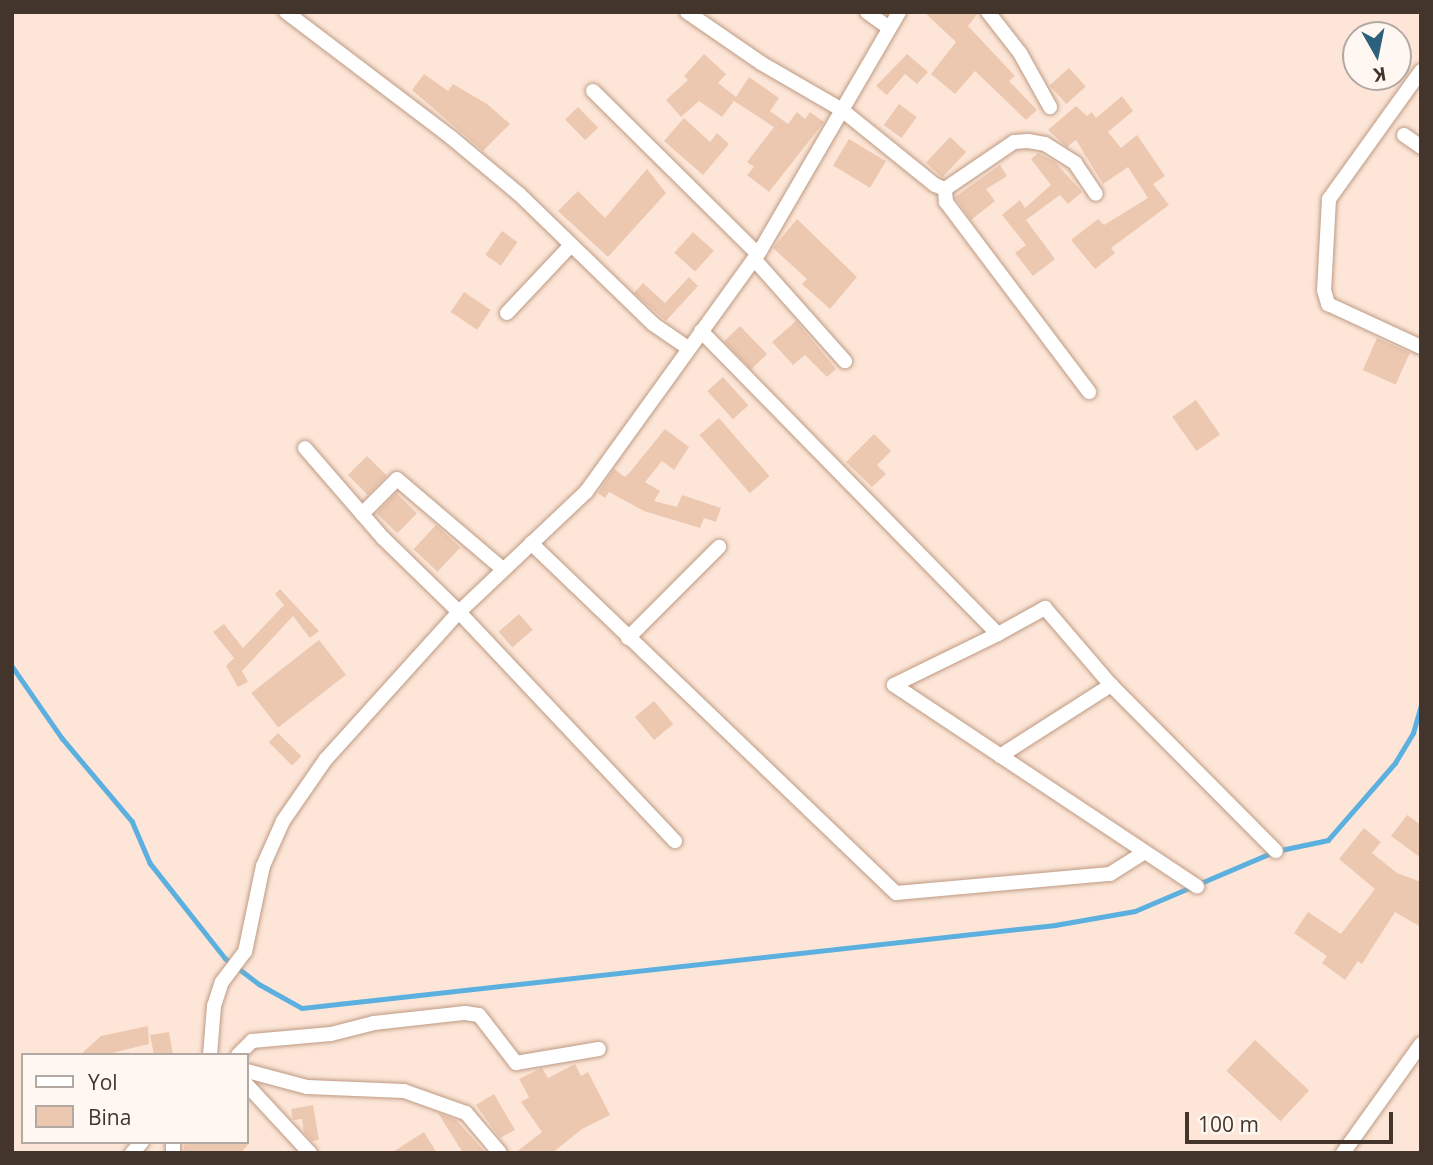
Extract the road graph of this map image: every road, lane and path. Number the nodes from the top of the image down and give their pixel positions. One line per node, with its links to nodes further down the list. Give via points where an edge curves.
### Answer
1 (286, 12): 15 (street, via 452,138)
2 (688, 12): 10 (street, via 761,63)
3 (867, 12): 6 (street)
4 (899, 12): 6 (street)
5 (988, 12): 9 (street, via 1020,53)
6 (889, 29): 10 (street)
7 (1421, 71): 19 (street, via 1329,199 1324,290 1328,304)
8 (593, 91): 16 (street)
9 (1050, 107)
10 (842, 110): 13 (street); 16 (street)
11 (1404, 135): 12 (street)
12 (1421, 147)
13 (945, 189): 14 (street, via 1014,142 1028,141 1045,144 1075,163); 22 (street, via 946,202)
14 (1096, 194)
15 (570, 245): 17 (street); 20 (street, via 653,324)
16 (756, 256): 18 (street); 21 (street)
17 (507, 313)
18 (701, 331): 20 (street); 29 (street)
19 (1421, 347)
20 (688, 348): 25 (street, via 586,492)
21 (845, 361)
22 (1088, 392)
23 (305, 448): 24 (street)
24 (362, 514): 27 (street, via 397,479); 28 (street)
25 (531, 543): 27 (street); 30 (street)
26 (719, 547): 30 (street)
27 (504, 570): 28 (street)
28 (459, 612): 33 (street); 39 (street, via 326,759 283,821 263,866 244,951 222,982 214,1006)
29 (998, 634): 31 (street, via 1045,608); 32 (street, via 894,685)
30 (628, 638): 35 (street, via 896,893 1110,873)
31 (1111, 685): 32 (street); 34 (street)
32 (1000, 756): 35 (street)
33 (675, 841)
34 (1276, 851)
35 (1145, 852): 36 (street)
36 (1197, 886)
37 (1421, 1044): 45 (street)
38 (599, 1049): 40 (street, via 516,1063 480,1015 465,1013 252,1041)
39 (210, 1053)
40 (241, 1053)
41 (248, 1071): 44 (street, via 307,1087 404,1091 466,1113)
42 (248, 1086): 43 (street)
43 (310, 1153)
44 (500, 1153)
45 (1343, 1153)

